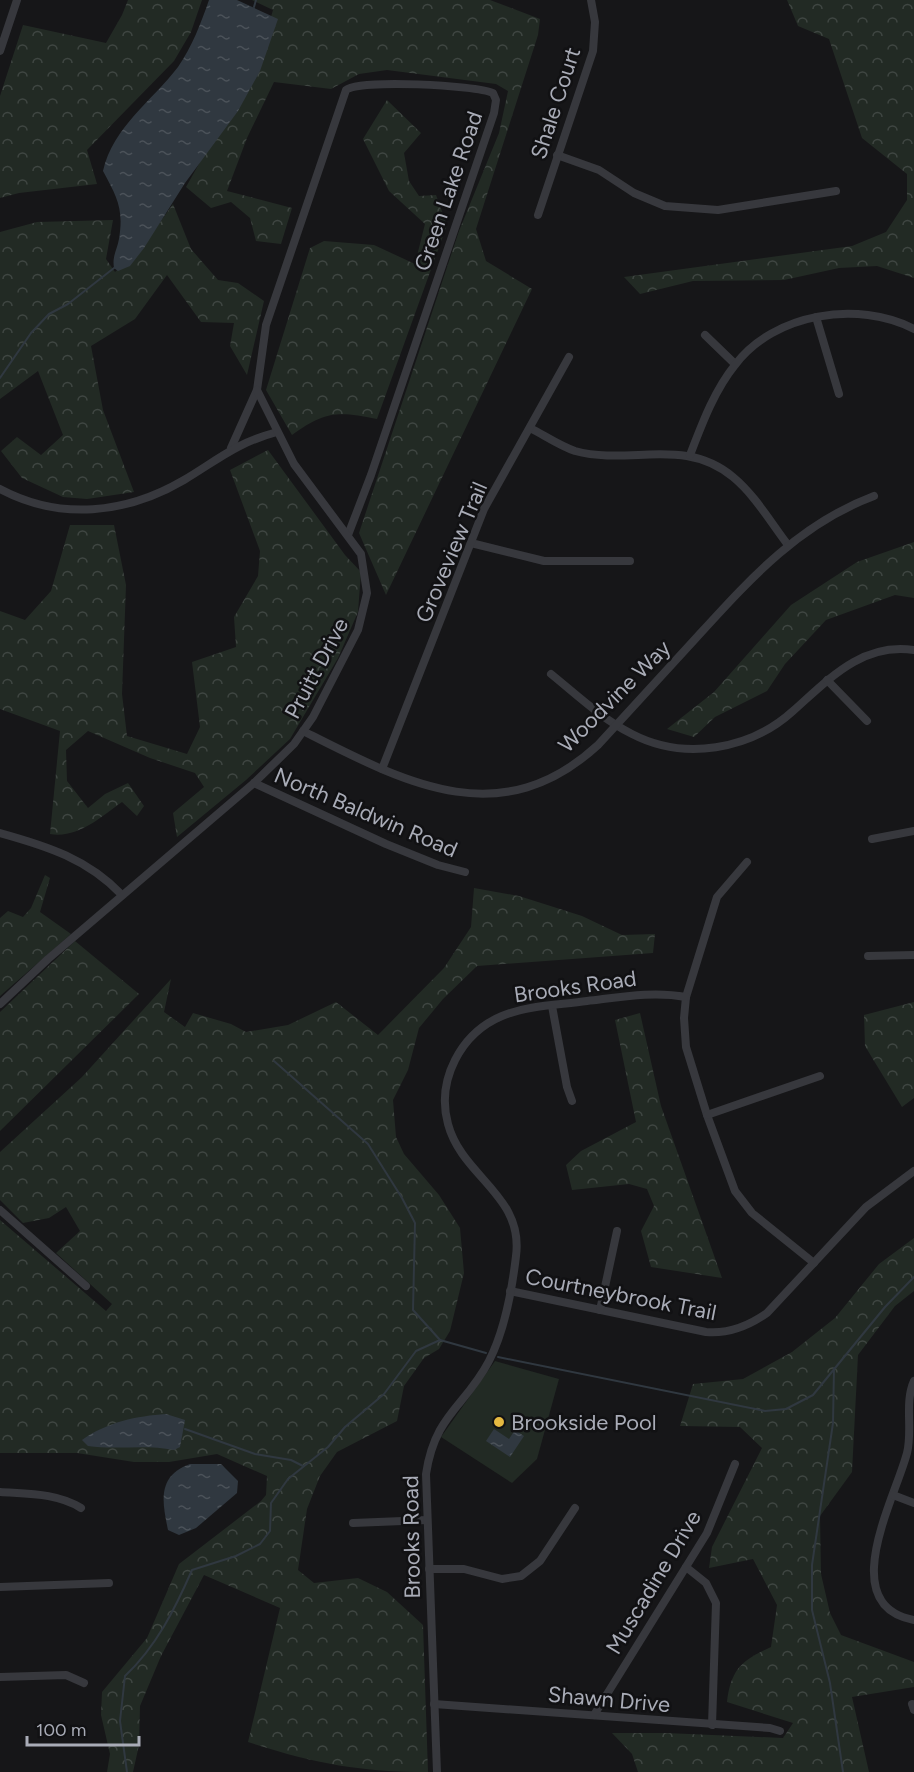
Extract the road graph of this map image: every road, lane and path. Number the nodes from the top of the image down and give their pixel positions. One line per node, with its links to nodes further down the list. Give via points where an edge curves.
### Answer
1 (17, 0): 3 (street)
2 (591, 0): 4 (street, Shale Court, via 595,22 592,51)
3 (0, 51)
4 (557, 154): 5 (street, via 599,170 634,193 664,206 718,210); 6 (street, Shale Court)
5 (836, 191)
6 (538, 215)
7 (816, 317): 8 (street, via 862,315); 11 (street, via 771,335); 13 (street)
8 (914, 329)
9 (705, 335): 11 (street)
10 (569, 357): 14 (street, Groveview Trail)
11 (735, 364): 17 (street, via 717,392)
12 (257, 390): 15 (street); 16 (street, Green Lake Road); 20 (street, Green Lake Road, via 266,325 346,90 356,84 383,84 470,87 493,93 494,113)
13 (839, 394)
14 (530, 428): 17 (street, via 574,450 612,455); 21 (street, Groveview Trail, via 484,510)
15 (277, 432): 16 (street); 20 (street, Pruitt Drive, via 307,485)
16 (231, 448): 18 (street, via 181,482 116,507 61,510 28,502)
17 (690, 455): 22 (street, via 713,463 733,477)
18 (0, 489)
19 (874, 496): 22 (street, Woodvine Way, via 842,508)
20 (348, 535): 29 (street, Pruitt Drive, via 361,554 365,571 364,614 332,682)
21 (471, 543): 23 (street, via 544,561); 30 (street, Groveview Trail)
22 (788, 545): 28 (street, Woodvine Way, via 742,588)
23 (630, 561)
24 (914, 650): 26 (street, via 872,653)
25 (551, 674): 28 (street)
26 (827, 680): 27 (street); 28 (street, via 772,727 734,744 706,748 665,746)
27 (867, 721)
28 (616, 725): 30 (street, Woodvine Way, via 570,767 542,783 510,792 476,795 441,791)
29 (303, 731): 30 (street, Woodvine Way); 31 (street, Pruitt Drive)
30 (382, 769)
31 (254, 783): 36 (street, North Baldwin Road, via 386,844); 37 (street, Pruitt Drive)
32 (914, 831): 34 (street)
33 (0, 833): 37 (street, via 35,842 83,862 105,876)
34 (873, 839)
35 (747, 862): 40 (street, via 717,897)
36 (465, 872)
37 (122, 894): 41 (street, Pruitt Drive)
38 (914, 955): 39 (street)
39 (868, 957)
40 (686, 997): 42 (street, Brooks Road, via 645,994); 45 (street, via 686,1047)
41 (0, 1004)
42 (552, 1006): 44 (street); 51 (street, Brooks Road, via 504,1015 480,1028 458,1054 446,1088 446,1117 452,1137 515,1223 517,1250)
43 (820, 1076): 45 (street)
44 (572, 1101)
45 (707, 1115): 49 (street, via 743,1202 764,1224)
46 (914, 1171): 49 (street, Courtneybrook Trail, via 866,1207)
47 (0, 1210): 50 (street)
48 (617, 1231): 52 (street)
49 (814, 1263): 52 (street, Courtneybrook Trail, via 767,1313 727,1331 706,1332)
50 (86, 1286)
51 (510, 1291): 52 (street, Courtneybrook Trail); 60 (street, Brooks Road, via 489,1360 445,1418 433,1442 426,1474)
52 (600, 1310)
53 (914, 1381): 56 (street, via 910,1393 909,1444)
54 (735, 1464): 62 (street, Muscadine Drive, via 715,1515)
55 (0, 1492): 58 (street, via 52,1496)
56 (893, 1495): 57 (street); 66 (street, via 878,1538 876,1591 889,1611)
57 (914, 1503)
58 (81, 1508)
59 (575, 1508): 63 (street, via 540,1561 521,1576 502,1579 464,1569)
60 (427, 1520): 61 (street); 63 (street, Brooks Road)
61 (353, 1523)
62 (686, 1567): 70 (street, Muscadine Drive); 71 (street, via 706,1582 716,1603)
63 (429, 1569): 69 (street, Brooks Road)
64 (109, 1583): 65 (street)
65 (0, 1587)
66 (914, 1620)
67 (0, 1677): 68 (street, via 66,1675)
68 (84, 1683)
69 (434, 1704): 70 (street, Shawn Drive); 73 (street, Brooks Road)
70 (594, 1715): 71 (street, Shawn Drive)
71 (712, 1725): 72 (street, Shawn Drive)
72 (780, 1731)
73 (437, 1772)

